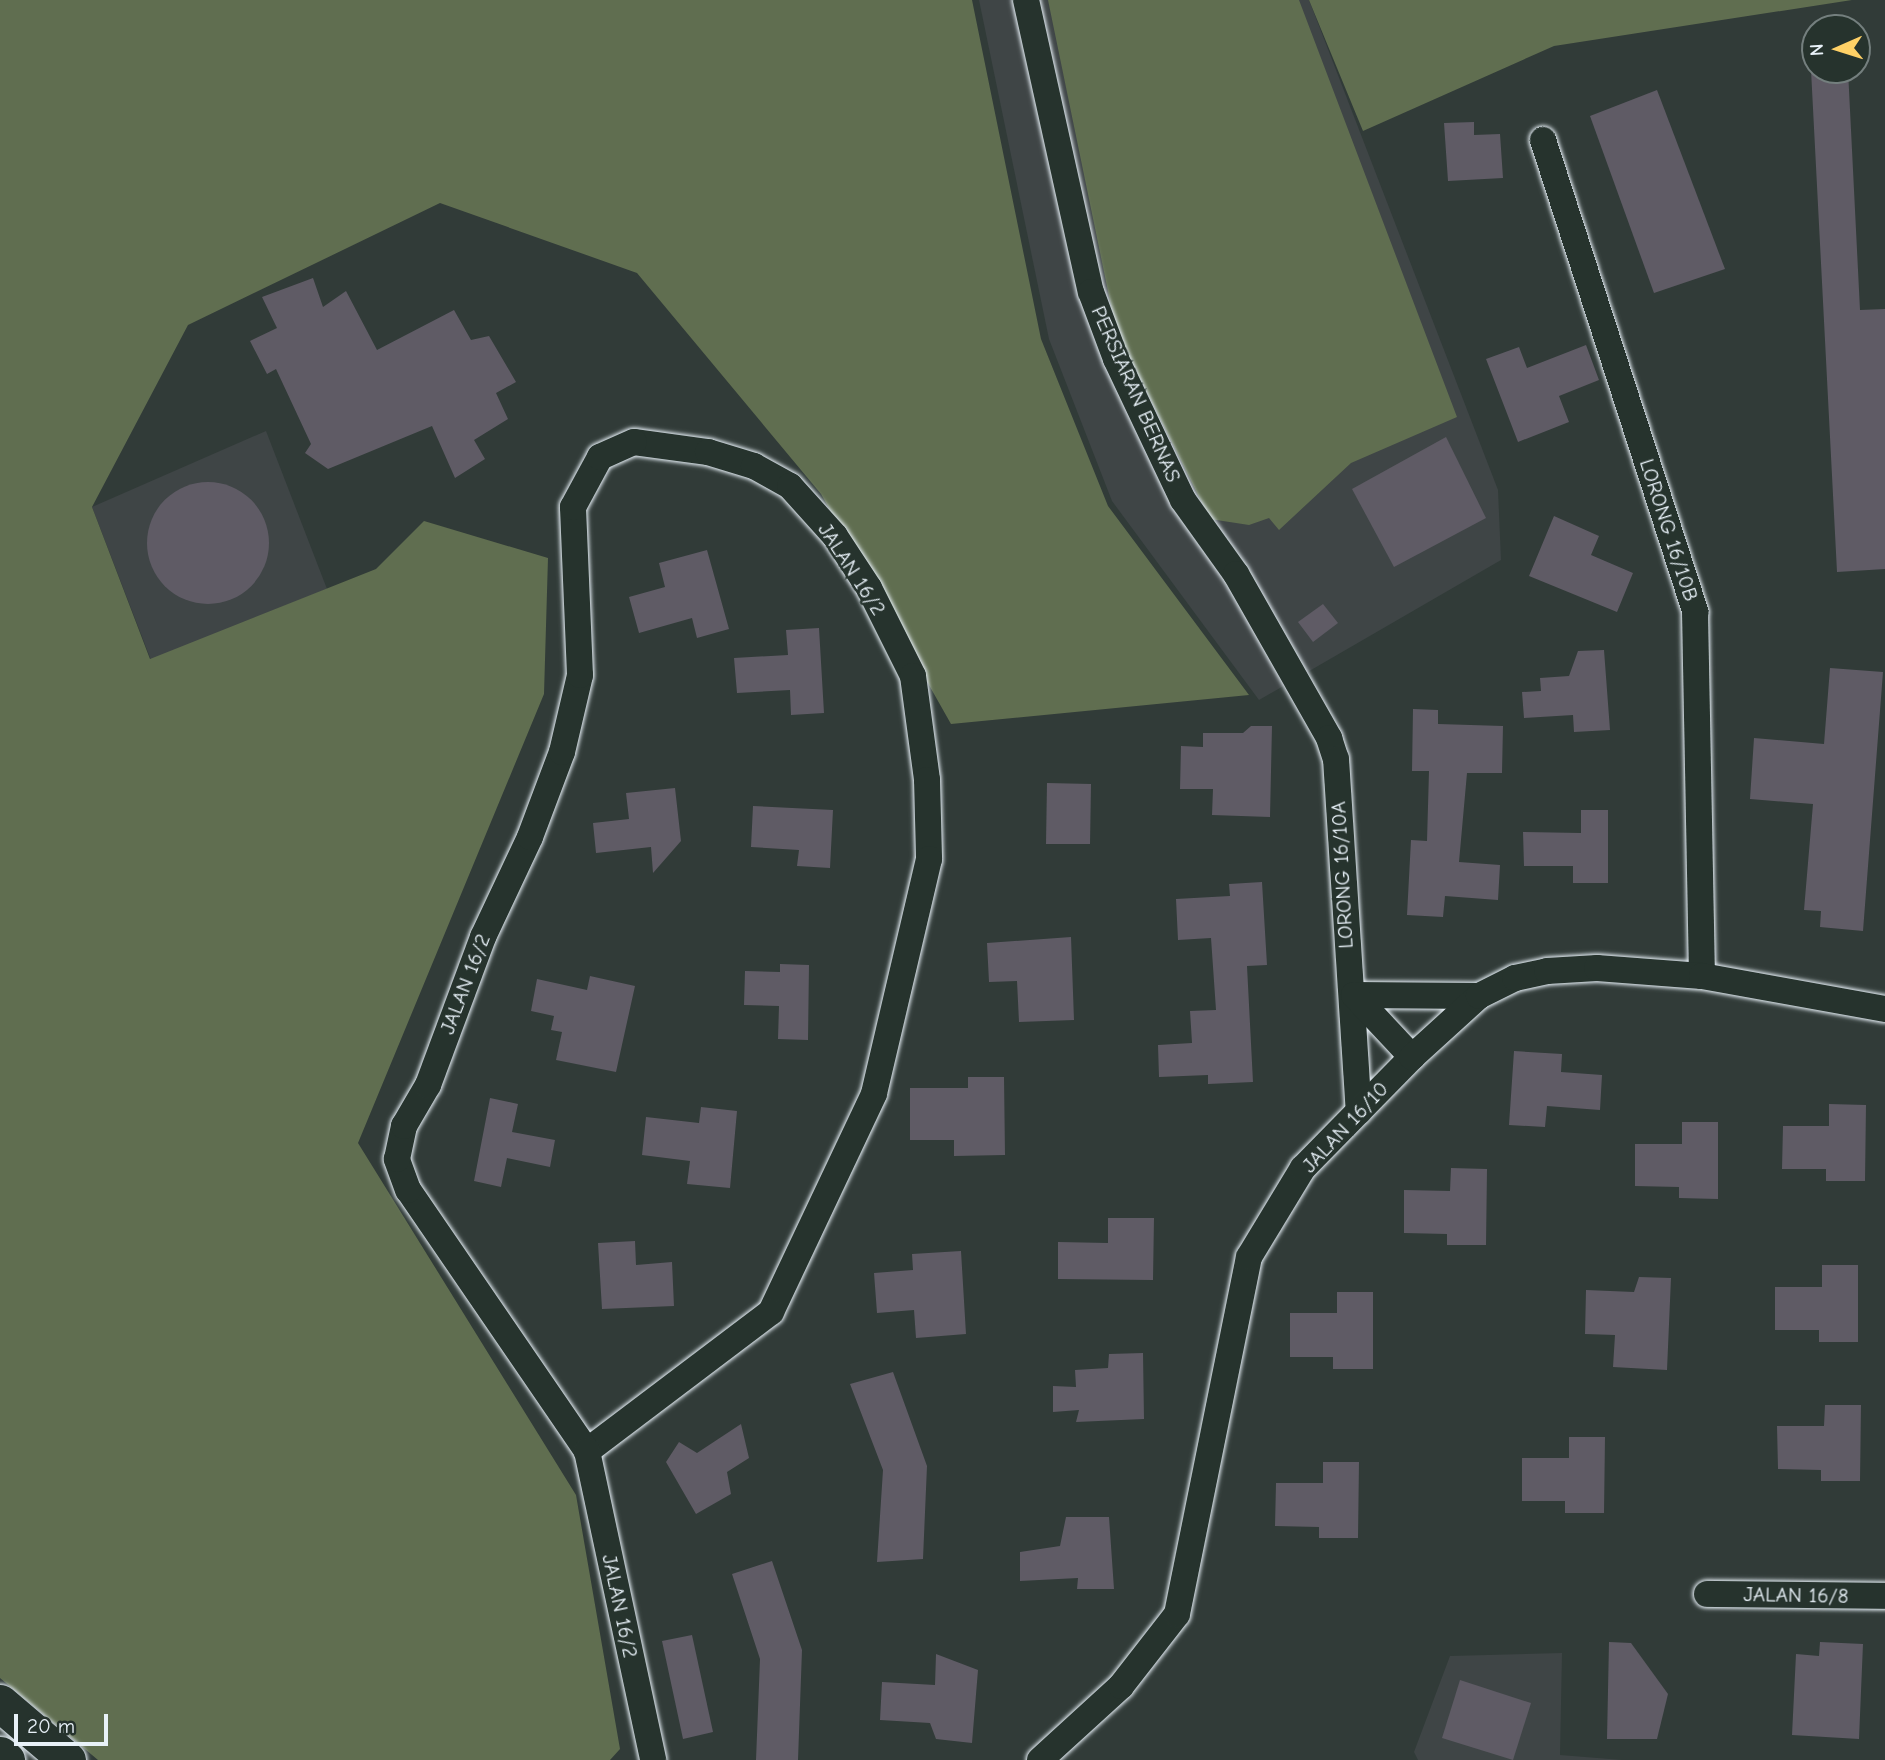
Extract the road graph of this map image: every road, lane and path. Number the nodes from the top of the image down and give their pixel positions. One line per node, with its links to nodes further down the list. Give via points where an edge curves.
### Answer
1 (1026, 0): 3 (street, PERSIARAN BERNAS, via 1091,292 1116,359 1183,500 1236,574)
2 (1543, 140): 4 (street, LORONG 16/10B, via 1695,612)
3 (1295, 680): 5 (street, LORONG 16/10A, via 1336,759 1345,942)
4 (1702, 976): 6 (street, JALAN 16/10, via 1597,968 1548,971 1515,978); 7 (street, JALAN 16/10)
5 (1354, 995): 6 (street); 8 (street); 9 (street, LORONG 16/10A)
6 (1479, 996): 8 (street, JALAN 16/10)
7 (1885, 1009)
8 (1412, 1057): 9 (street, JALAN 16/10)
9 (1359, 1111): 18 (street, JALAN 16/10, via 1303,1168 1249,1257 1177,1614 1121,1686)
10 (587, 1451): 10 (street, JALAN 16/2, via 771,1312 874,1094 929,859 927,780 914,676 869,588 835,536 790,486 754,466 708,452 634,442 600,457 573,506 580,675 562,752 530,837 483,937 428,1085 404,1126 397,1159 408,1190); 17 (street, JALAN 16/2)
11 (1707, 1594): 12 (street, JALAN 16/8)
12 (1885, 1596)
13 (0, 1703): 16 (main road)
14 (0, 1755): 15 (main road)
15 (6, 1760)
16 (68, 1760)
17 (653, 1760)
18 (1040, 1760)

